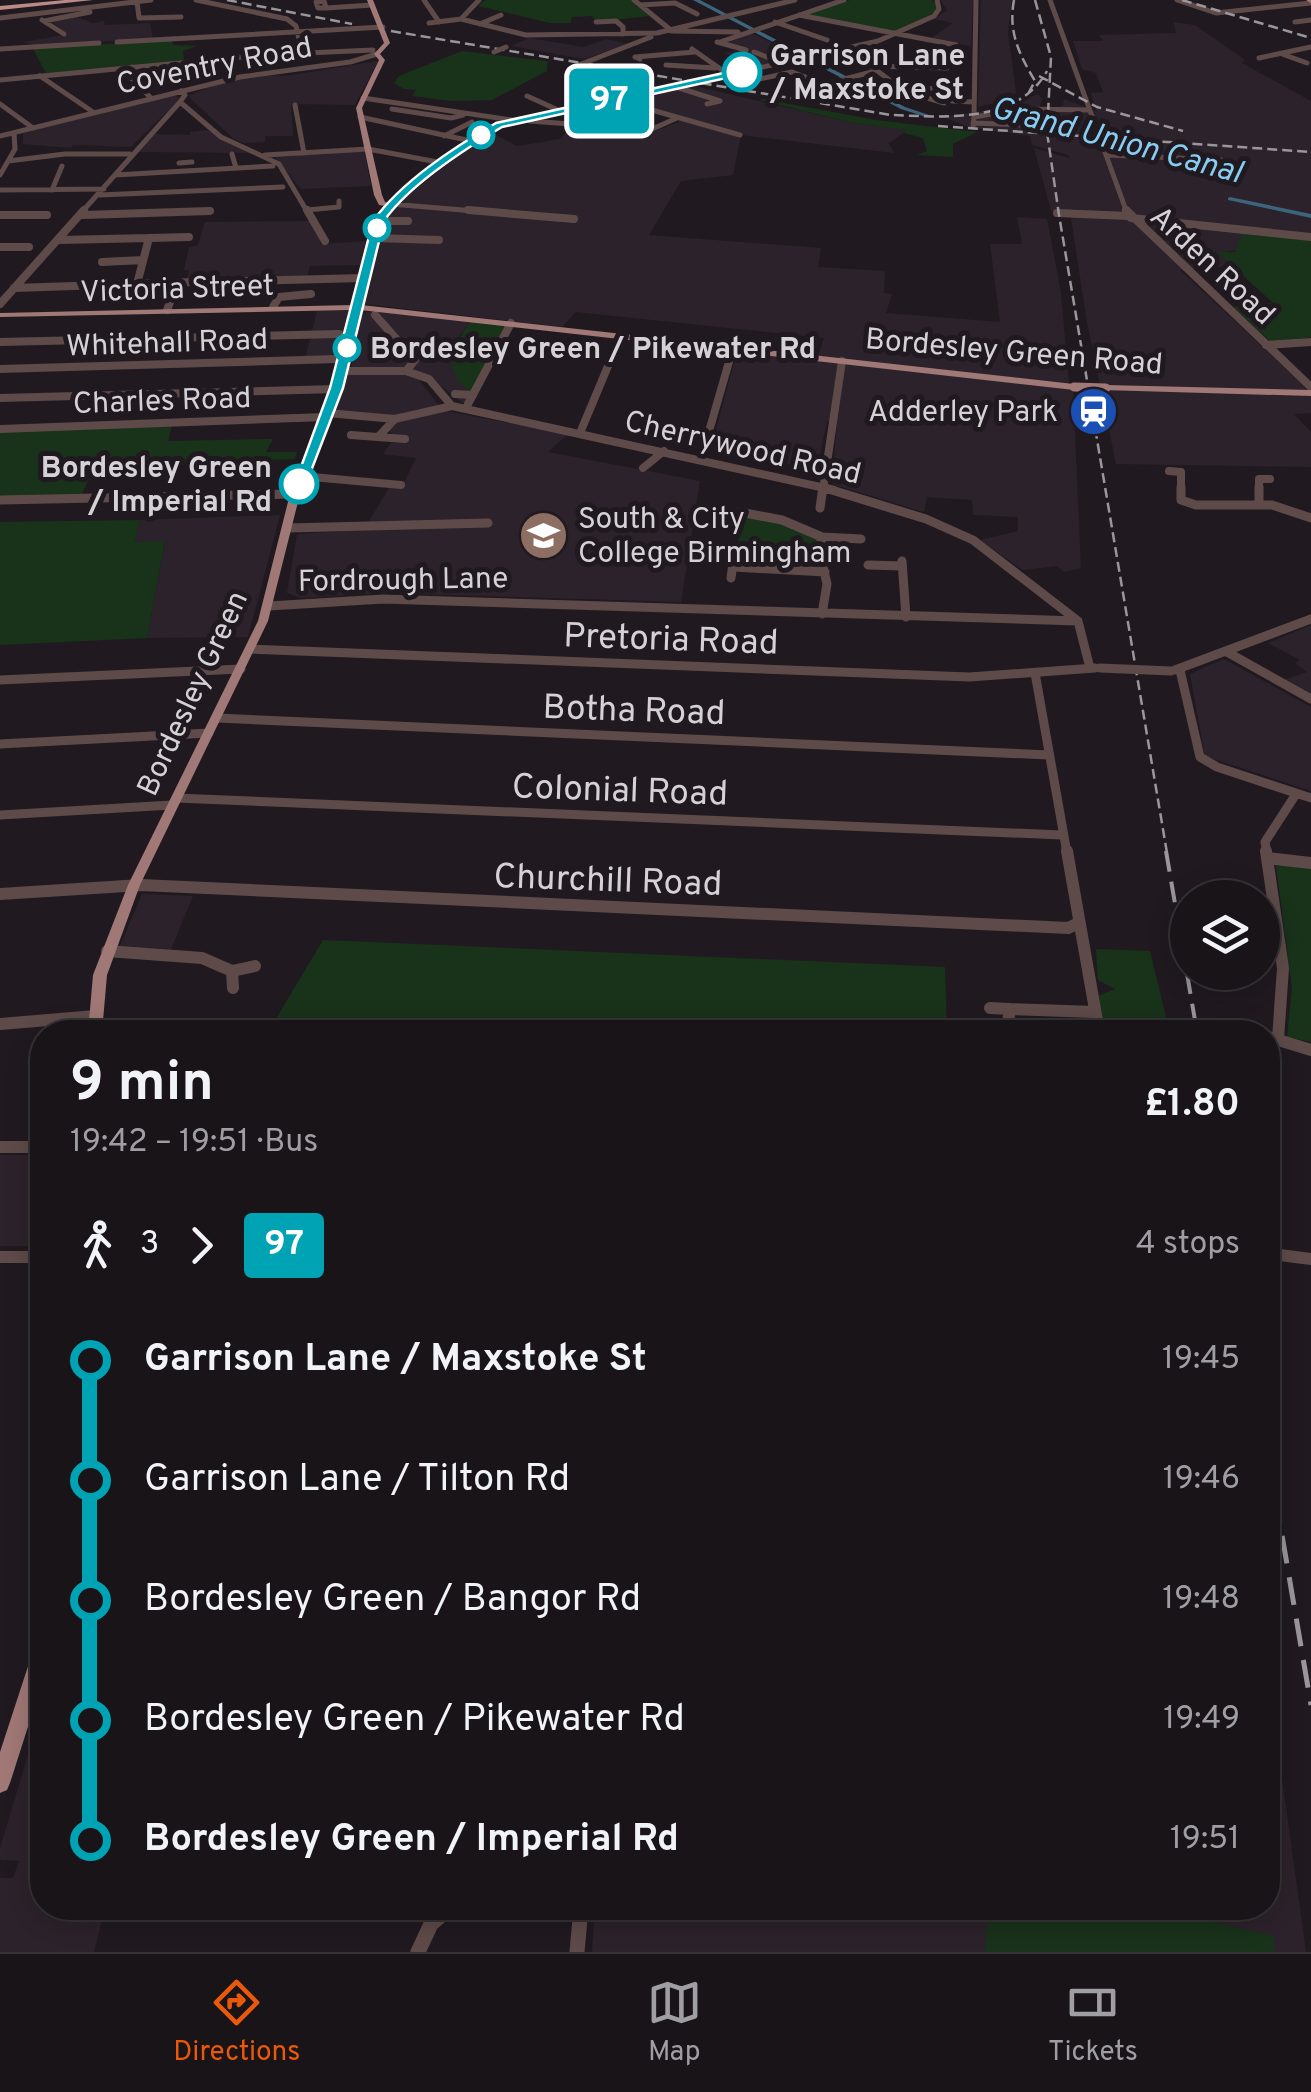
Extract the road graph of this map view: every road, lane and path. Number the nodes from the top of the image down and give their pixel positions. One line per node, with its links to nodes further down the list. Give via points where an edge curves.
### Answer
1 (37, 0): 18 (highway)
2 (83, 0): 18 (highway)
3 (151, 0): 15 (street)
4 (196, 0): 44 (street, via 287,19)
5 (424, 0): 29 (street)
6 (479, 0): 26 (street)
7 (793, 0): 42 (street)
8 (844, 0): 22 (street)
9 (936, 0): 51 (street, via 934,16)
10 (976, 0): 122 (street)
11 (1050, 0): 129 (street)
12 (1177, 0): 13 (street, via 1216,12)
13 (1310, 1)
14 (106, 2): 15 (street); 20 (street)
15 (135, 2): 23 (street, via 138,18); 28 (street)
16 (372, 3): 19 (street); 39 (main road)
17 (637, 3): 21 (street); 42 (street)
18 (0, 7)
19 (326, 8)
20 (30, 12): 25 (street); 28 (street)
21 (706, 12)
22 (799, 15): 32 (street); 51 (street)
23 (181, 16)
24 (512, 17): 37 (street)
25 (0, 18)
26 (461, 19): 29 (street); 37 (street)
27 (1311, 20): 33 (street)
28 (44, 22): 48 (street)
29 (439, 22): 34 (street)
30 (550, 22): 49 (street)
31 (596, 22): 50 (street, via 616,21)
32 (775, 22): 40 (street); 43 (street)
33 (1294, 22)
34 (429, 23)
35 (805, 24): 40 (street)
36 (241, 25): 52 (street)
37 (481, 25): 41 (street); 45 (street)
38 (192, 27): 54 (street)
39 (383, 27): 44 (street); 70 (main road, via 386,46)
40 (792, 28): 58 (street)
41 (462, 31)
42 (672, 31): 46 (street); 47 (street)
43 (746, 31): 46 (street); 61 (street)
44 (298, 32): 52 (street); 76 (street)
45 (511, 32): 53 (street); 55 (street)
46 (696, 32): 56 (street)
47 (659, 33): 50 (street); 97 (street, bridge, via 570,72)
48 (64, 34)
49 (550, 34): 50 (street); 53 (street)
50 (623, 34)
51 (896, 34): 64 (street); 65 (street)
52 (243, 35): 54 (street)
53 (530, 35): 71 (street, bridge)
54 (192, 38): 59 (street)
55 (497, 38)
56 (703, 38): 57 (street); 61 (street)
57 (682, 40)
58 (827, 40)
59 (117, 42)
60 (99, 43): 66 (street)
61 (722, 43): 63 (street); 69 (street)
62 (688, 46): 72 (street)
63 (713, 47)
64 (945, 47)
65 (847, 48): 77 (street); 85 (street)
66 (0, 49)
67 (1309, 49): 75 (street)
68 (340, 51): 70 (street); 74 (street); 76 (street)
69 (750, 51): 85 (street)
70 (375, 52): 110 (street, Coventry Road); 115 (main road, via 382,62)
71 (494, 52)
72 (696, 52): 81 (street); 91 (street)
73 (264, 54): 76 (street); 84 (street, via 265,64); 90 (street)
74 (351, 54)
75 (1282, 54): 79 (street); 87 (street)
76 (304, 55): 80 (street)
77 (860, 58): 83 (street); 89 (street)
78 (885, 58): 86 (street)
79 (1260, 58)
80 (322, 59)
81 (640, 59)
82 (906, 59): 86 (street)
83 (850, 62)
84 (277, 63)
85 (782, 63): 94 (street)
86 (894, 63): 89 (street); 92 (street)
87 (1306, 63)
88 (666, 65): 91 (street)
89 (870, 66): 93 (street)
90 (132, 68): 95 (street); 114 (street, via 130,77)
91 (715, 68): 94 (street)
92 (947, 68)
93 (876, 71): 96 (street); 108 (street)
94 (729, 75): 107 (street, bridge)
95 (40, 76): 99 (street); 130 (street)
96 (853, 77): 101 (street)
97 (584, 78)
98 (618, 79): 111 (street)
99 (0, 80)
100 (755, 80): 104 (street, via 792,70)
101 (842, 80): 104 (street)
102 (912, 80): 105 (street)
103 (932, 81): 105 (street)
104 (823, 84): 117 (street, via 798,92)
105 (923, 85): 108 (street); 112 (street)
106 (573, 87): 120 (street)
107 (676, 88): 109 (street); 118 (street)
108 (903, 89): 121 (street)
109 (665, 90): 111 (street); 120 (street)
110 (181, 91): 114 (street, Coventry Road); 119 (street)
111 (650, 92): 120 (street)
112 (951, 95): 121 (street); 122 (street)
113 (527, 96): 128 (street)
114 (151, 98): 130 (street, Coventry Road)
115 (362, 98): 133 (main road); 137 (street)
116 (728, 99): 118 (street)
117 (848, 99)
118 (720, 101): 125 (street)
119 (180, 102): 149 (street); 155 (street)
120 (617, 102): 128 (street); 134 (street); 136 (street)
121 (930, 102): 126 (street)
122 (974, 102): 135 (street)
123 (0, 104): 141 (street)
124 (296, 104): 148 (street)
125 (707, 104)
126 (918, 104)
127 (386, 109): 131 (street)
128 (558, 110): 136 (street)
129 (1090, 110): 135 (street); 151 (street)
130 (93, 112): 141 (street, Coventry Road)
131 (434, 115): 132 (street); 140 (street)
132 (463, 115)
133 (360, 118): 140 (street); 147 (main road)
134 (677, 118): 136 (street, via 650,130); 143 (street)
135 (975, 118): 139 (street)
136 (533, 119): 137 (street)
137 (516, 120): 146 (street)
138 (472, 122): 145 (street)
139 (1025, 125)
140 (404, 126): 145 (street)
141 (33, 128): 142 (street, Coventry Road)
142 (14, 133): 144 (street, Coventry Road); 154 (street, via 16,146)
143 (740, 135)
144 (0, 136)
145 (444, 136): 146 (street)
146 (472, 141): 156 (street)
147 (368, 149): 148 (street); 156 (street); 167 (main road, via 378,195)
148 (304, 153): 155 (street)
149 (130, 154): 154 (street); 161 (street)
150 (232, 154): 159 (street)
151 (1108, 154): 152 (street); 174 (street)
152 (1221, 160)
153 (192, 162): 157 (street)
154 (5, 163): 160 (street)
155 (267, 163): 159 (street); 168 (street, via 280,164)
156 (443, 163): 167 (street)
157 (179, 164): 159 (street); 161 (street)
158 (62, 166): 164 (street)
159 (236, 168)
160 (0, 175)
161 (114, 175): 165 (street)
162 (283, 187): 165 (street)
163 (0, 190): 164 (street)
164 (52, 190): 165 (street)
165 (102, 192): 173 (street)
166 (339, 200): 168 (street, via 339,207)
167 (391, 204): 175 (street); 176 (main road, Bordesley Green)
168 (307, 210): 184 (street)
169 (210, 211): 173 (street)
170 (1057, 213): 174 (street)
171 (43, 214): 172 (street)
172 (0, 215)
173 (82, 215): 182 (street)
174 (1129, 216): 179 (street); 206 (street, Arden Road)
175 (574, 219)
176 (378, 221): 177 (street); 181 (main road, Bordesley Green)
177 (408, 221)
178 (188, 236): 180 (street)
179 (1311, 237)
180 (149, 238): 182 (street); 187 (street)
181 (374, 238): 183 (street); 189 (main road, Bordesley Green)
182 (59, 240): 192 (street)
183 (439, 240)
184 (325, 241)
185 (29, 247): 186 (street)
186 (0, 248)
187 (143, 260): 188 (street); 191 (street)
188 (102, 262)
189 (364, 278): 190 (street); 195 (main road, Bordesley Green)
190 (176, 283): 191 (street); 197 (street)
191 (137, 284): 192 (street)
192 (14, 288): 194 (street)
193 (310, 294): 196 (street, via 285,294)
194 (0, 304)
195 (356, 307): 196 (main road, Victoria Street); 200 (main road, Bordesley Green Road); 212 (main road, Bordesley Green)
196 (273, 308): 197 (main road, Victoria Street)
197 (167, 310): 198 (main road, Victoria Street)
198 (0, 315)
199 (376, 315): 213 (street, via 415,360)
200 (511, 323): 203 (main road, Bordesley Green Road); 216 (street, via 471,399)
201 (339, 334): 202 (street)
202 (302, 335): 204 (street); 209 (street)
203 (621, 335): 207 (main road, Bordesley Green Road); 222 (street)
204 (0, 342)
205 (1311, 342): 206 (street)
206 (1266, 345): 215 (street, Arden Road)
207 (733, 348): 210 (main road, Bordesley Green Road); 227 (street)
208 (336, 360): 209 (street, Whitehall Road)
209 (297, 361): 211 (street, Whitehall Road)
210 (842, 361): 215 (main road, Bordesley Green Road, bridge, via 1074,387); 233 (street)
211 (0, 370)
212 (342, 371): 213 (street); 214 (main road, Bordesley Green)
213 (406, 371): 218 (street, Cherrywood Road, via 430,379)
214 (336, 388): 217 (street); 219 (main road, Bordesley Green)
215 (1311, 390)
216 (455, 394)
217 (0, 398)
218 (452, 406): 220 (street, Charles Road); 222 (street, Cherrywood Road)
219 (326, 415): 220 (street, Charles Road); 221 (street, Charles Road); 230 (main road, Bordesley Green)
220 (395, 418): 224 (street)
221 (0, 429)
222 (580, 433): 226 (street, Cherrywood Road)
223 (351, 435): 224 (street)
224 (378, 437): 225 (street)
225 (405, 439)
226 (664, 451): 227 (street, Cherrywood Road); 228 (street)
227 (702, 460): 233 (street, Cherrywood Road)
228 (643, 468)
229 (1169, 471): 236 (street, via 1181,472 1181,500)
230 (301, 476): 232 (street); 234 (main road, Bordesley Green)
231 (1270, 479): 236 (street, via 1259,479)
232 (401, 485)
233 (823, 488): 237 (street); 251 (street, Cherrywood Road, via 951,529)
234 (295, 494): 235 (street); 241 (main road, Bordesley Green)
235 (0, 500)
236 (1259, 504): 239 (street)
237 (820, 508)
238 (738, 512): 242 (street)
239 (1311, 518)
240 (488, 523): 241 (street)
241 (288, 528): 247 (main road, Bordesley Green)
242 (822, 537): 243 (street); 246 (street)
243 (861, 539)
244 (868, 565): 249 (street, via 902,563)
245 (732, 567): 246 (street)
246 (825, 572): 248 (street)
247 (268, 606): 248 (street, Fordrough Lane, via 402,600); 252 (main road, Bordesley Green)
248 (822, 614): 249 (street, Fordrough Lane)
249 (906, 617): 251 (street, Fordrough Lane)
250 (1311, 618): 253 (street)
251 (1078, 621): 255 (street)
252 (250, 649): 254 (main road, Bordesley Green); 257 (street, Pretoria Road, via 969,677)
253 (1227, 652): 256 (street); 259 (street)
254 (241, 668): 258 (street); 260 (main road, Bordesley Green)
255 (1095, 668): 256 (street, Pretoria Road, bridge); 257 (street, Pretoria Road)
256 (1176, 670): 264 (street, via 1200,756)
257 (1036, 673): 263 (street)
258 (0, 680)
259 (1311, 699)
260 (217, 718): 261 (main road, Bordesley Green); 263 (street, Botha Road)
261 (208, 734): 262 (street); 266 (main road, Bordesley Green)
262 (0, 744)
263 (1048, 755): 268 (street)
264 (1296, 794): 265 (street); 269 (street, via 1265,842)
265 (1311, 798)
266 (174, 801): 267 (street, Colonial Road); 268 (street, Colonial Road); 271 (main road, Bordesley Green)
267 (0, 814)
268 (1062, 835): 273 (street)
269 (1268, 858): 270 (street); 284 (street, via 1283,968)
270 (1311, 863)
271 (134, 885): 272 (street, Churchill Road); 273 (street, Churchill Road, via 1068,928); 274 (main road, Bordesley Green)
272 (0, 894)
273 (1078, 923): 279 (street)
274 (107, 951): 276 (street, via 202,958); 280 (main road, Bordesley Green)
275 (255, 966): 276 (street)
276 (232, 970): 277 (street)
277 (232, 988)
278 (990, 1008): 279 (street, via 1009,1016)
279 (1094, 1012): 283 (street)
280 (96, 1016): 281 (street); 282 (main road, Bordesley Green)
281 (48, 1020)
282 (96, 1020)
283 (1096, 1020)
284 (1276, 1020)
285 (30, 1022): 286 (street)
286 (0, 1024)
287 (1280, 1040): 288 (street)
288 (1311, 1050)
289 (0, 1147): 290 (street)
290 (30, 1147)
291 (1280, 1255): 294 (street)
292 (0, 1257): 293 (street)
293 (30, 1257)
294 (1311, 1259)
295 (30, 1686): 296 (main road)
296 (5, 1754): 297 (main road)
297 (0, 1783)
298 (435, 1920): 300 (street)
299 (580, 1920): 301 (street)
300 (418, 1952)
301 (577, 1952)

